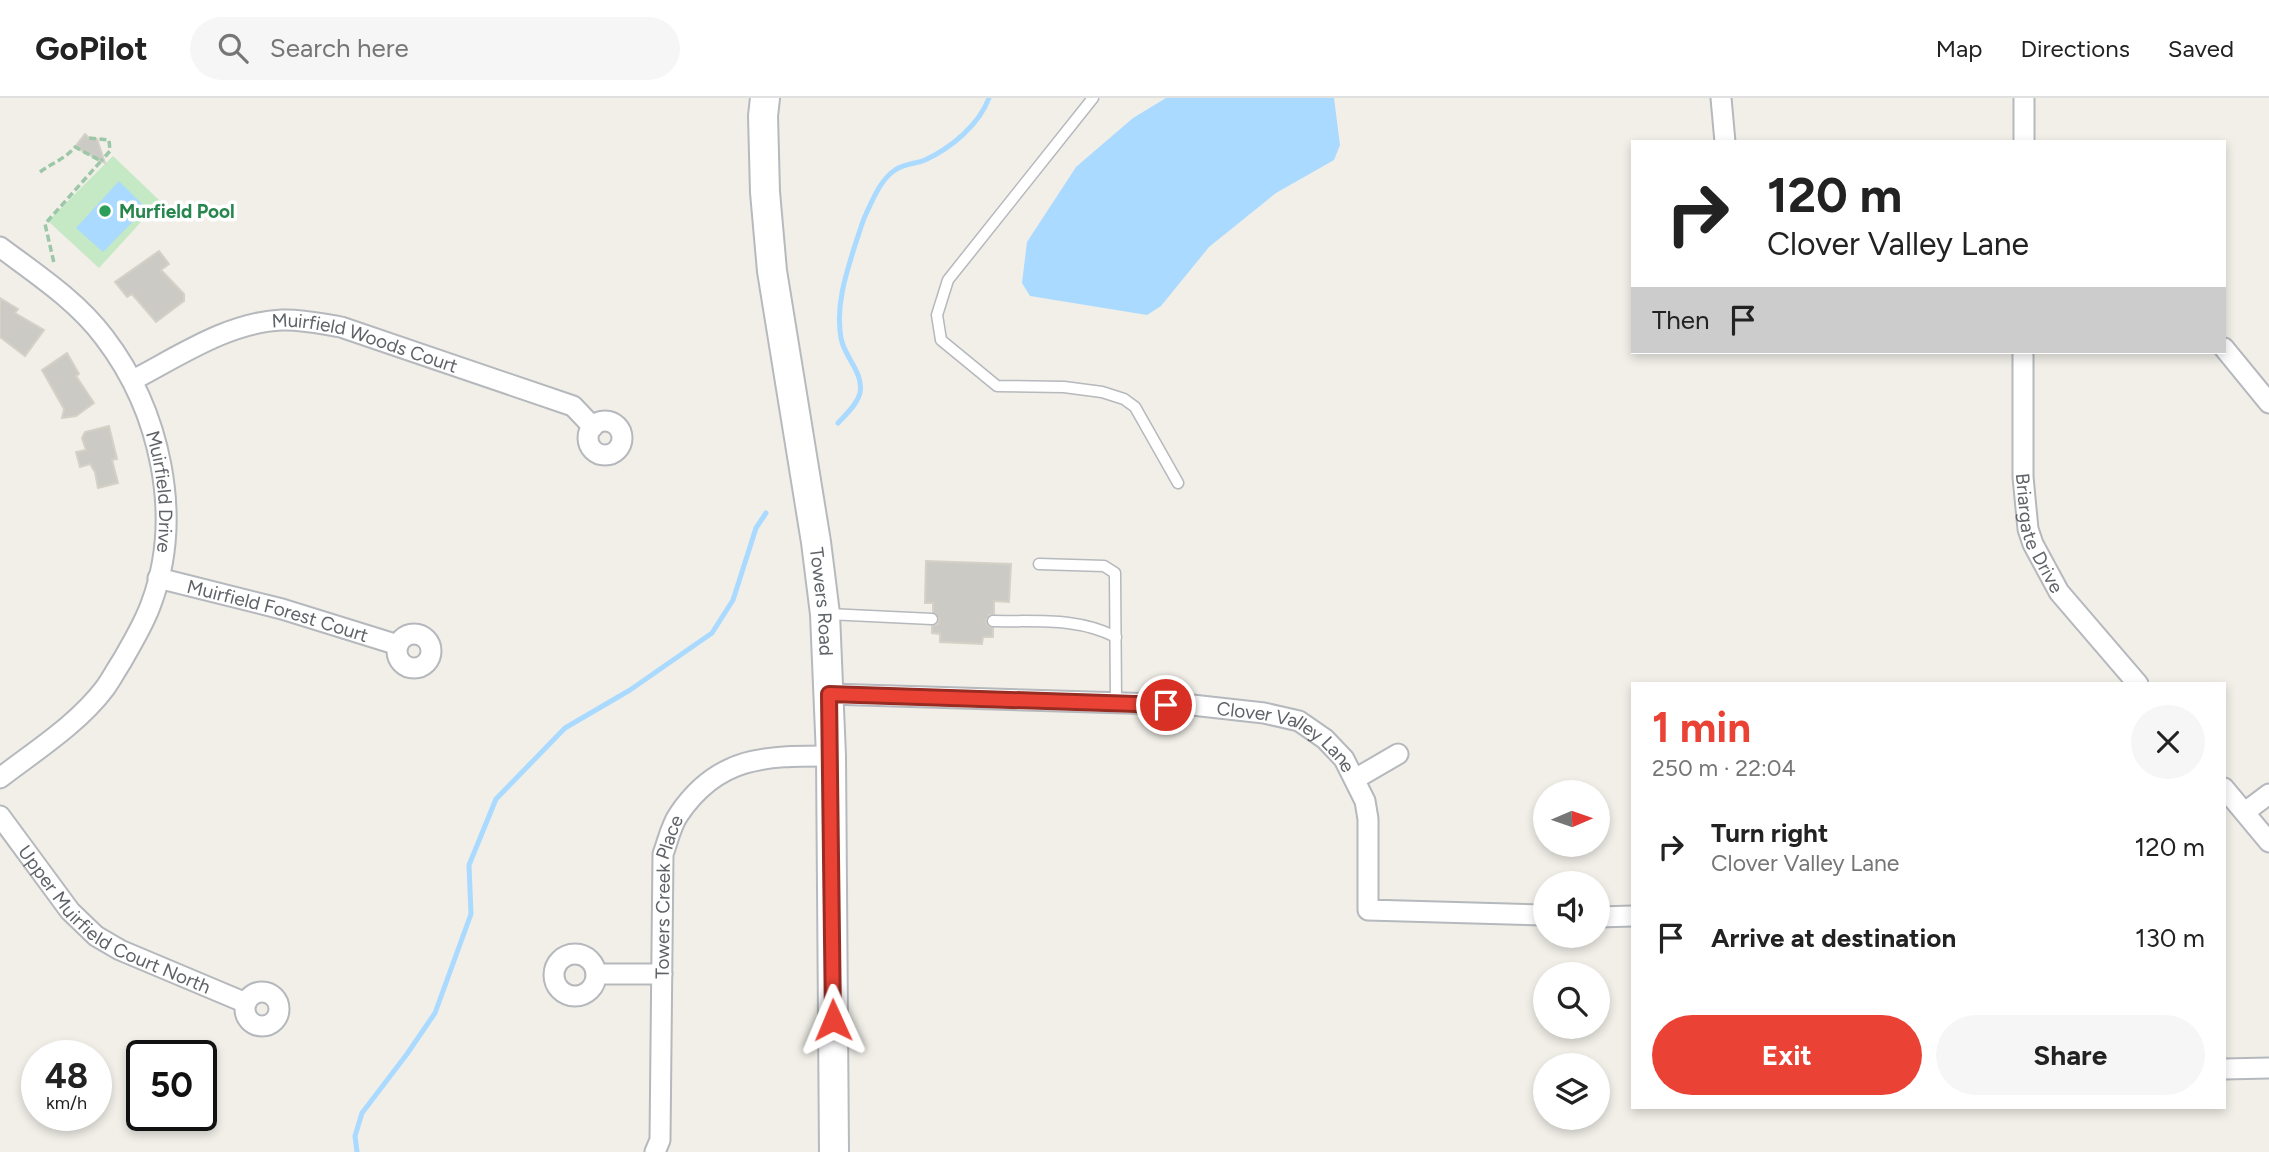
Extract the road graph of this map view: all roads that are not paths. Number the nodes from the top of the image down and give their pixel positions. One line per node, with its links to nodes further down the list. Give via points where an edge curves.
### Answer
1 (765, 98): 16 (main road, Towers Road, via 765,192 772,271)
2 (1093, 98): 13 (lane, via 948,280 937,315 941,340 997,386 1064,387 1124,399 1135,407)
3 (1721, 98): 5 (street)
4 (2024, 98): 6 (street)
5 (1725, 140)
6 (2024, 140)
7 (0, 247): 10 (street, Muirfield Drive, via 78,308)
8 (2226, 350): 11 (street)
9 (2023, 354): 21 (street, Briargate Drive, via 2023,477 2033,544 2059,592)
10 (134, 380): 12 (street, Muirfield Woods Court, via 235,329 282,320 312,322 341,327 573,406); 15 (street, Muirfield Drive, via 160,461 164,551)
11 (2269, 403)
12 (593, 427)
13 (1178, 482)
14 (1039, 564): 19 (lane, via 1104,566 1115,573)
15 (158, 578): 20 (street, Muirfield Forest Court); 26 (street, Muirfield Drive, via 151,604 105,689 73,721)
16 (825, 614): 17 (lane); 22 (main road, Towers Road)
17 (932, 620)
18 (993, 621): 19 (lane, via 1080,623)
19 (1116, 637): 23 (lane)
20 (398, 645)
21 (2134, 682)
22 (829, 694): 23 (street, Clover Valley Lane); 25 (main road, Towers Road)
23 (1116, 703): 27 (street, Clover Valley Lane, via 1192,705 1299,720 1344,758)
24 (1398, 754): 27 (street, Clover Valley Lane)
25 (831, 756): 37 (street, Towers Creek Place, via 775,756 737,764 703,785 678,816 663,854); 42 (main road, Towers Road)
26 (0, 778)
27 (1355, 779): 33 (street, Clover Valley Lane, via 1368,819 1368,910)
28 (2226, 790): 30 (street)
29 (2269, 794): 30 (street)
30 (2245, 812): 32 (street)
31 (0, 817): 38 (street, Upper Muirfield Court North, via 70,911 96,936)
32 (2269, 842)
33 (1533, 915)
34 (1631, 916): 35 (street)
35 (1610, 917)
36 (596, 974): 37 (street)
37 (662, 974): 41 (street, Towers Creek Place, via 660,1140)
38 (246, 1003)
39 (2269, 1068): 40 (street)
40 (2226, 1069)
41 (655, 1152)
42 (834, 1152)

